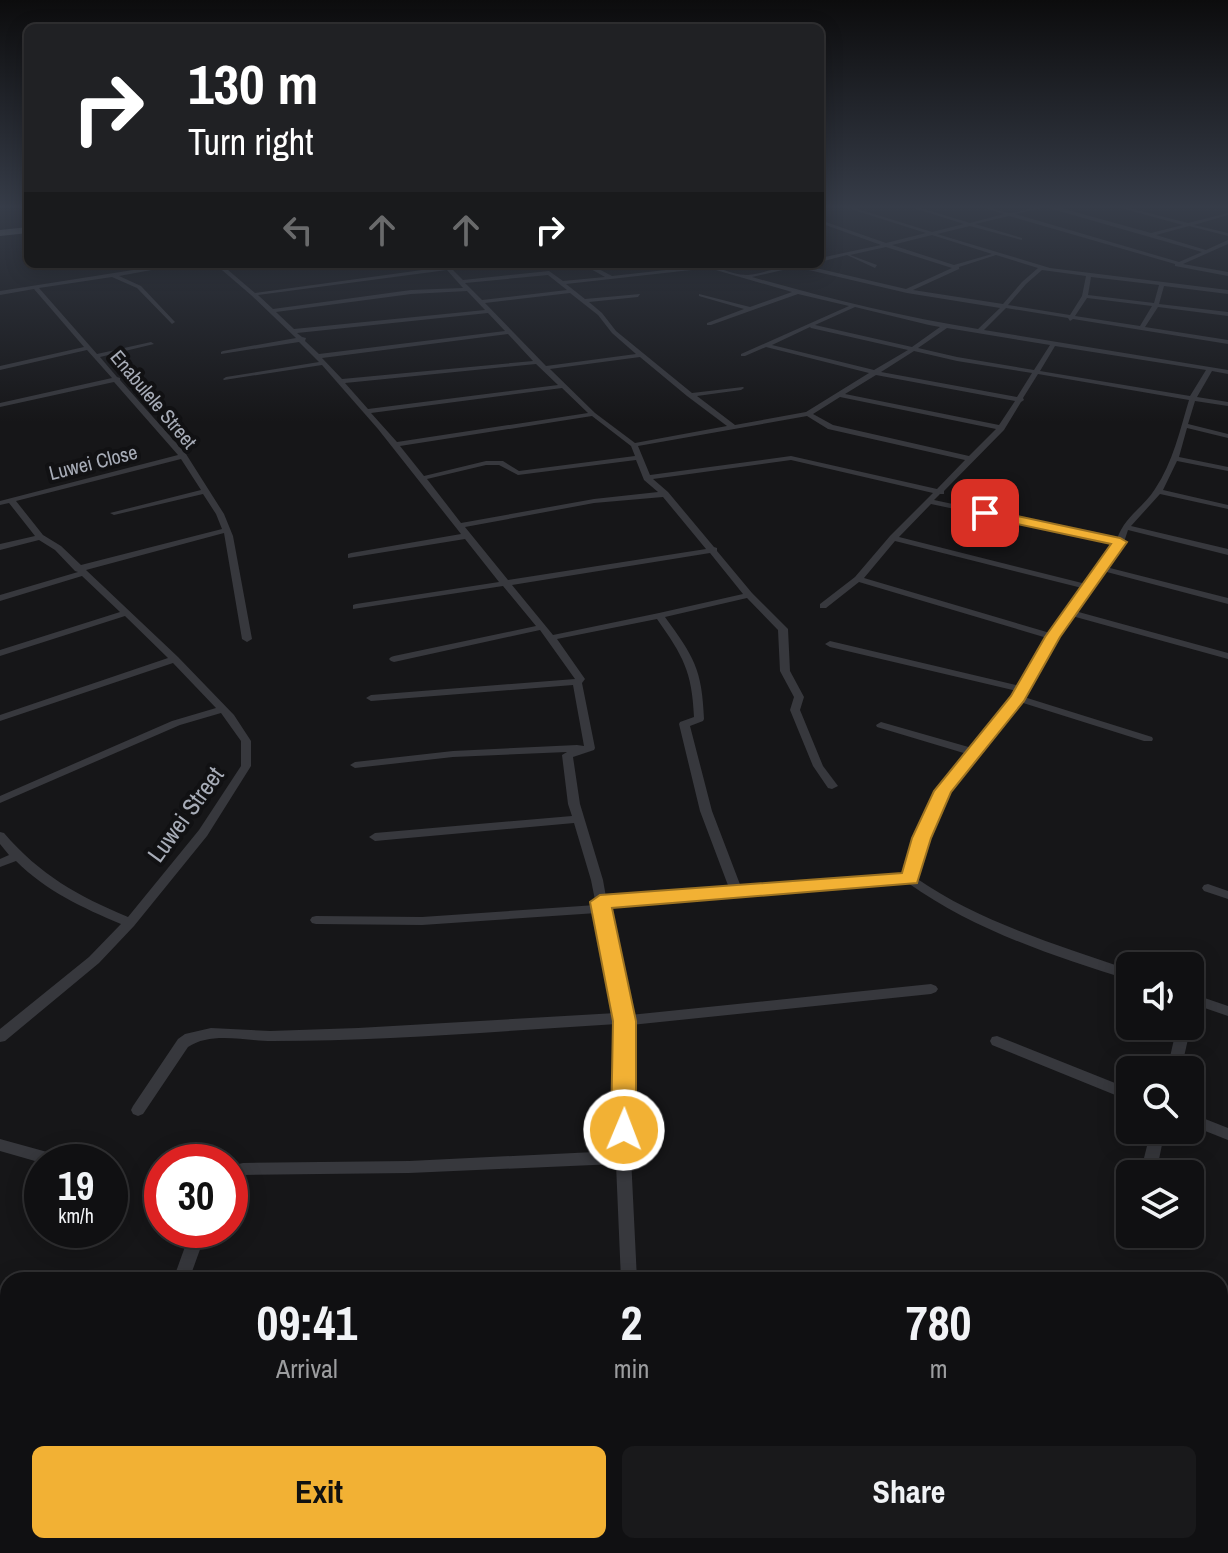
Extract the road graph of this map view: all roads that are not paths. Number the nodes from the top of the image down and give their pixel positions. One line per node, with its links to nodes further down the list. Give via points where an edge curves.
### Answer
1 (86, 277): 19 (street)
2 (119, 277): 39 (street, via 139,287)
3 (235, 277): 25 (street)
4 (369, 277): 25 (street)
5 (457, 277): 18 (street)
6 (515, 277): 18 (street)
7 (554, 277): 15 (street)
8 (607, 277): 15 (street)
9 (746, 277): 23 (street)
10 (850, 277): 21 (street)
11 (939, 277): 21 (street)
12 (1028, 277): 34 (street)
13 (1089, 277): 28 (street)
14 (1109, 277): 16 (street)
15 (561, 283): 20 (street)
16 (1162, 284): 24 (street); 31 (street)
17 (0, 286): 22 (street)
18 (464, 286): 30 (street); 35 (street)
19 (35, 287): 22 (street); 52 (street, Enabulele Street)
20 (571, 291): 29 (street); 30 (street)
21 (907, 291): 34 (street)
22 (3, 292)
23 (798, 292): 32 (street); 33 (street)
24 (1228, 292)
25 (256, 294): 35 (street)
26 (638, 295): 29 (street)
27 (701, 295): 33 (street)
28 (1085, 296): 31 (street); 38 (street)
29 (584, 301): 55 (street)
30 (481, 302): 36 (street)
31 (1156, 305): 37 (street); 43 (street)
32 (853, 306): 41 (street); 42 (street)
33 (751, 309): 40 (street)
34 (1005, 309): 38 (street); 45 (street)
35 (272, 311): 47 (street)
36 (488, 311): 46 (street); 47 (street)
37 (1228, 314)
38 (1070, 319): 43 (street)
39 (172, 322)
40 (709, 324)
41 (811, 326): 51 (street); 53 (street)
42 (945, 326): 45 (street); 53 (street)
43 (1141, 329): 48 (street)
44 (1228, 329): 48 (street)
45 (980, 331): 49 (street)
46 (508, 332): 58 (street); 59 (street)
47 (300, 335): 54 (street); 58 (street)
48 (1225, 342)
49 (1054, 343): 62 (street); 63 (street)
50 (151, 344): 57 (street)
51 (766, 345): 56 (street); 65 (street)
52 (89, 348): 57 (street, Enabulele Street); 60 (street)
53 (913, 349): 63 (street); 65 (street)
54 (223, 353)
55 (642, 355): 61 (street); 71 (street)
56 (743, 355)
57 (96, 356): 66 (street, Enabulele Street)
58 (322, 359): 67 (street); 68 (street)
59 (538, 362): 61 (street); 68 (street)
60 (0, 368)
61 (546, 368): 69 (street)
62 (1210, 369): 64 (street); 73 (street)
63 (1038, 370): 73 (street); 74 (street)
64 (1228, 372)
65 (876, 373): 72 (street); 74 (street)
66 (118, 379): 76 (street); 86 (street, Enabulele Street)
67 (226, 379)
68 (341, 381): 77 (street)
69 (565, 386): 77 (street); 78 (street)
70 (741, 388): 71 (street)
71 (689, 395): 81 (street)
72 (840, 395): 79 (street); 82 (street)
73 (1193, 397): 75 (street); 80 (street)
74 (1021, 400): 82 (street)
75 (1228, 404)
76 (0, 405)
77 (367, 411): 84 (street)
78 (593, 414): 84 (street); 85 (street)
79 (808, 414): 81 (street); 89 (street, via 831,427)
80 (1187, 426): 83 (street); 88 (street)
81 (733, 427): 85 (street)
82 (1001, 428): 89 (street)
83 (1228, 436)
84 (394, 445): 91 (street)
85 (634, 445): 87 (street)
86 (183, 456): 94 (street, Enabulele Street); 97 (street, Luwei Close)
87 (637, 458): 91 (street, via 518,473 500,463 486,463); 92 (street)
88 (1175, 458): 90 (street); 93 (street)
89 (971, 459): 95 (street)
90 (1228, 469)
91 (423, 478): 101 (street)
92 (647, 478): 95 (street, via 791,458); 96 (street)
93 (1158, 491): 99 (street); 102 (street)
94 (203, 492): 100 (street); 103 (street, Enabulele Street)
95 (941, 492): 98 (street)
96 (665, 494): 101 (street); 109 (street)
97 (6, 502): 105 (street, Luwei Street)
98 (931, 502): 106 (street); 107 (street)
99 (1228, 507)
100 (114, 513)
101 (459, 526): 104 (street)
102 (1125, 527): 107 (street); 110 (street)
103 (226, 530): 113 (street); 128 (street, Enabulele Street)
104 (466, 536): 111 (street); 115 (street)
105 (40, 537): 108 (street); 113 (street, Luwei Street)
106 (893, 538): 114 (street); 116 (street)
107 (1120, 542): 112 (street)
108 (0, 547)
109 (714, 550): 115 (street); 117 (street)
110 (1228, 552)
111 (351, 556)
112 (1100, 568): 116 (street); 119 (street)
113 (80, 571): 118 (street); 122 (street, Luwei Street)
114 (858, 579): 120 (street); 126 (street)
115 (504, 582): 121 (street); 125 (street)
116 (1088, 587): 123 (street)
117 (749, 595): 124 (street); 144 (street, via 783,629 785,671 799,697 795,710)
118 (0, 598)
119 (1228, 601)
120 (823, 606)
121 (356, 607)
122 (126, 613): 130 (street); 132 (street, Luwei Street)
123 (1072, 613): 126 (street); 131 (street)
124 (659, 616): 127 (street); 153 (street, via 694,665 699,719 684,724 706,811)
125 (543, 627): 127 (street); 133 (street)
126 (1052, 637): 135 (street)
127 (550, 638): 134 (street, via 580,679)
128 (247, 639)
129 (830, 644): 135 (street)
130 (0, 653)
131 (1228, 656)
132 (175, 659): 137 (street, Luwei Street); 138 (street)
133 (394, 659)
134 (577, 682): 136 (street); 141 (street)
135 (1020, 693): 140 (street); 142 (street)
136 (371, 698)
137 (223, 709): 145 (street, via 176,723); 157 (street, Luwei Street, via 246,741 246,766 203,833)
138 (0, 718)
139 (881, 725): 142 (street)
140 (1148, 739)
141 (590, 748): 143 (street); 146 (street, via 567,755)
142 (973, 752): 151 (street, via 943,791 921,838)
143 (355, 765)
144 (832, 786)
145 (0, 800)
146 (577, 819): 148 (street); 155 (street)
147 (0, 836): 149 (street)
148 (375, 837)
149 (15, 857): 150 (street); 157 (street, via 53,888)
150 (0, 863)
151 (910, 879): 153 (street); 158 (street, via 938,901)
152 (1208, 888): 154 (street)
153 (736, 890): 155 (street)
154 (1228, 895)
155 (600, 905): 156 (street, via 422,921); 162 (street)
156 (316, 920)
157 (130, 923): 163 (street, Luwei Street, via 94,960)
158 (1116, 970)
159 (931, 989): 162 (street)
160 (1204, 1003): 161 (street)
161 (1228, 1011)
162 (624, 1019): 166 (street, via 337,1036 206,1032 183,1043); 171 (street)
163 (0, 1037)
164 (997, 1041): 165 (street)
165 (1116, 1089)
166 (138, 1110)
167 (1204, 1125): 168 (street)
168 (1228, 1134)
169 (0, 1145): 170 (street)
170 (24, 1152)
171 (623, 1157): 172 (street); 175 (street)
172 (248, 1169)
173 (193, 1248): 174 (street)
174 (184, 1272)
175 (629, 1272)

